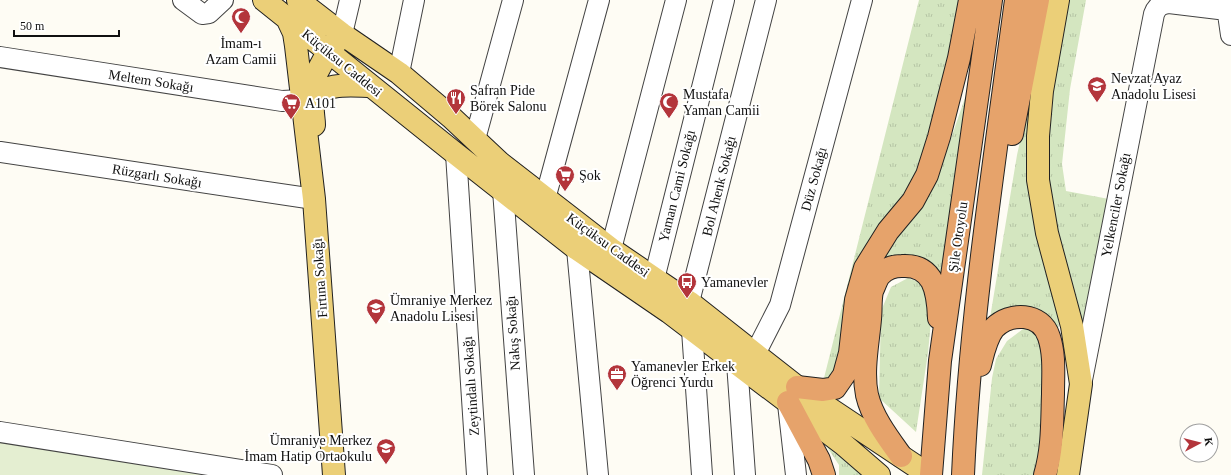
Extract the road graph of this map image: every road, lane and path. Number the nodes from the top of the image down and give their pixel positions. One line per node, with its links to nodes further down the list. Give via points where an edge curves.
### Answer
1 (183, 0): 2 (street, via 202,14 209,13)
2 (223, 0)
3 (264, 0): 19 (main road, Küçüksu Caddesi)
4 (298, 0): 20 (main road, Küçüksu Caddesi)
5 (350, 0): 21 (street)
6 (414, 0): 26 (street)
7 (513, 0): 29 (street)
8 (599, 0): 34 (street)
9 (676, 0): 36 (street)
10 (724, 0): 38 (street, Yaman Cami Sokağı)
11 (766, 0): 39 (street, Bol Ahenk Sokağı)
12 (862, 0): 41 (street, Düz Sokağı, via 780,304)
13 (970, 0): 44 (highway, via 960,58 927,175 913,201 888,231 865,268 856,300 850,352 844,375 835,388)
14 (991, 0): 42 (highway, Şile Otoyolu)
15 (1016, 0): 37 (highway, Şile Otoyolu)
16 (1038, 0): 37 (highway)
17 (1058, 0): 43 (main road, via 1042,91 1038,180 1047,233 1072,326)
18 (1227, 5): 22 (street); 43 (street, Yelkenciler Sokağı, via 1169,3 1162,4 1154,14)
19 (287, 18): 23 (main road, Küçüksu Caddesi); 28 (main road, Fırtına Sokağı, via 294,33)
20 (322, 19): 21 (main road, Küçüksu Caddesi); 23 (main road, via 330,41)
21 (342, 34): 23 (main road); 25 (main road, Küçüksu Caddesi)
22 (1231, 35)
23 (328, 52): 25 (main road, via 361,52); 27 (main road, Küçüksu Caddesi); 28 (main road)
24 (0, 57): 28 (street, Meltem Sokağı, via 282,101)
25 (376, 57): 26 (main road, Küçüksu Caddesi)
26 (399, 74): 29 (main road, Küçüksu Caddesi)
27 (371, 86): 31 (main road, Küçüksu Caddesi); 33 (main road, via 348,85 328,88 319,93 314,100 318,167)
28 (301, 91): 33 (main road, Fırtına Sokağı)
29 (475, 139): 34 (main road, Küçüksu Caddesi, via 500,163)
30 (0, 152): 33 (street, Rüzgarlı Sokağı)
31 (456, 154): 32 (main road, Küçüksu Caddesi); 50 (street, Zeytindalı Sokağı)
32 (503, 190): 35 (main road, Küçüksu Caddesi); 51 (street, Nakış Sokağı)
33 (314, 199): 49 (main road, Fırtına Sokağı)
34 (546, 199): 36 (main road, Küçüksu Caddesi)
35 (577, 249): 38 (main road, Küçüksu Caddesi); 52 (street)
36 (611, 249): 38 (main road, Küçüksu Caddesi)
37 (980, 280): 45 (highway, Şile Otoyolu)
38 (651, 288): 39 (main road, Küçüksu Caddesi); 40 (main road, Küçüksu Caddesi)
39 (689, 302): 41 (main road, Küçüksu Caddesi)
40 (692, 330): 41 (main road, Küçüksu Caddesi); 53 (street)
41 (746, 358): 44 (main road, Küçüksu Caddesi); 54 (street)
42 (940, 361): 47 (highway, via 939,308 934,285 929,275 922,270 909,266 893,266 880,274 872,292 865,380 867,396 873,410 884,432); 58 (highway, Şile Otoyolu)
43 (1081, 384): 61 (main road, Yelkenciler Sokağı)
44 (792, 395): 47 (main road, Küçüksu Caddesi); 55 (street); 56 (highway); 57 (main road, Küçüksu Caddesi)
45 (966, 418): 59 (highway, Şile Otoyolu); 60 (highway, via 985,346 993,329 1004,320 1019,316 1043,326 1053,355 1052,442)
46 (0, 432): 48 (street)
47 (901, 456): 58 (main road, Küçüksu Caddesi)
48 (272, 475)
49 (334, 475)
50 (477, 475)
51 (524, 475)
52 (598, 475)
53 (702, 475)
54 (745, 475)
55 (796, 475)
56 (824, 475)
57 (879, 475)
58 (930, 475)
59 (963, 475)
60 (1045, 475)
61 (1068, 475)

